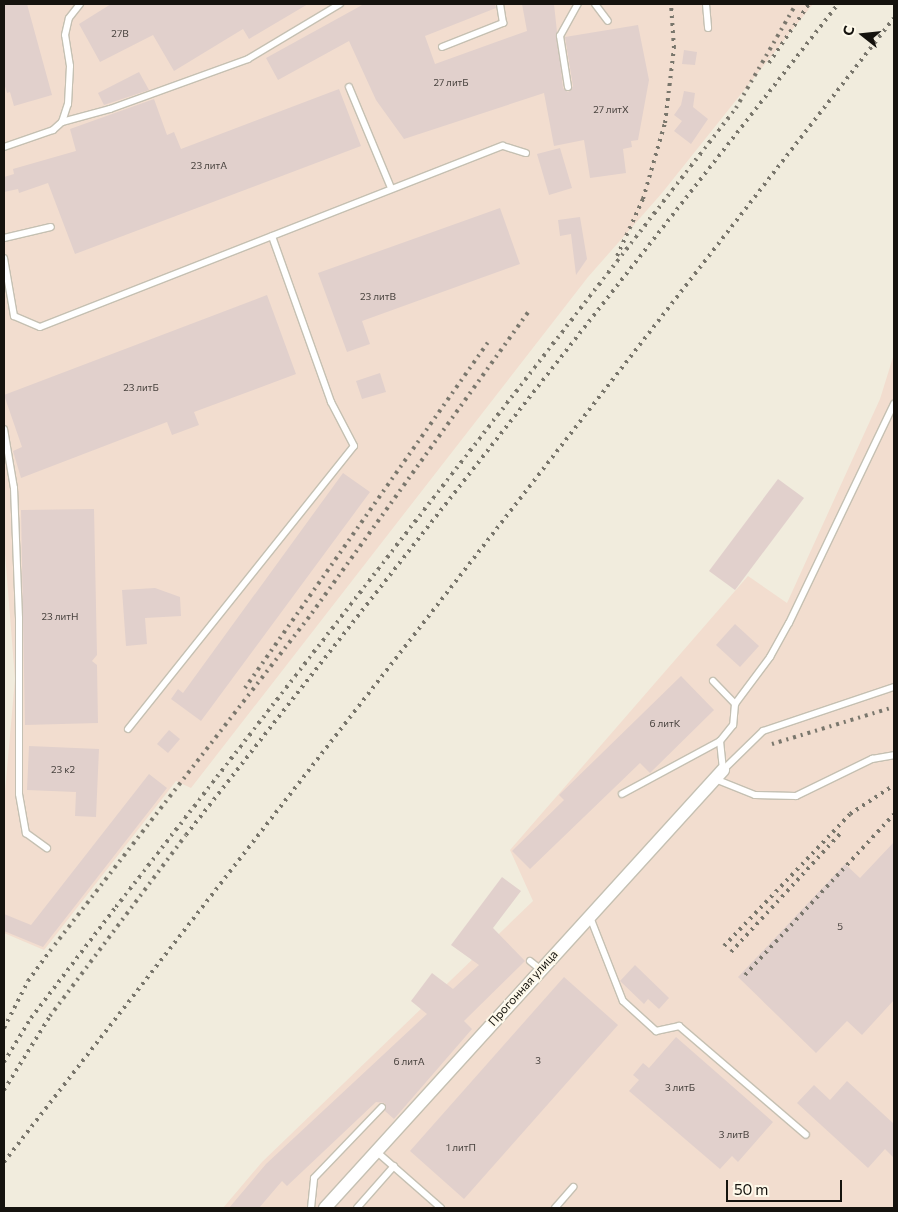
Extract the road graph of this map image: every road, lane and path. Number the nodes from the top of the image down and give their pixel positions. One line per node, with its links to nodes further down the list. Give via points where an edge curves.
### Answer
1 (80, 4): 12 (lane, via 69,18 65,35 70,66 68,104)
2 (340, 4): 12 (lane, via 248,59 110,109)
3 (500, 4): 9 (lane, via 503,23)
4 (578, 4): 11 (lane, via 560,36)
5 (595, 4): 7 (lane)
6 (706, 4): 8 (lane)
7 (608, 21)
8 (708, 28)
9 (442, 47)
10 (349, 87): 15 (lane)
11 (568, 87)
12 (62, 122): 13 (lane, via 53,130)
13 (4, 147)
14 (526, 152): 15 (lane, via 503,146)
15 (391, 188): 17 (lane)
16 (51, 227): 18 (lane)
17 (272, 236): 19 (lane, via 40,327 14,316); 25 (lane, via 331,402 354,446)
18 (4, 238)
19 (4, 258)
20 (894, 404): 24 (lane, via 789,623 770,657)
21 (4, 429): 30 (lane, via 14,488 19,609 19,794 26,833)
22 (712, 681): 24 (lane)
23 (894, 687): 28 (lane, via 763,731)
24 (735, 704): 26 (lane, via 733,725)
25 (128, 729)
26 (720, 741): 28 (lane); 29 (lane)
27 (894, 755): 28 (lane, via 872,758 796,796 755,795)
28 (719, 774): 31 (street, Прогонная улица)
29 (622, 794)
30 (47, 848)
31 (590, 916): 33 (lane, via 624,1001 656,1031 679,1026); 34 (street, Прогонная улица, via 575,925 535,965)
32 (382, 1107): 37 (lane, via 314,1178)
33 (806, 1136)
34 (377, 1152): 35 (lane); 38 (street, Прогонная улица)
35 (394, 1166): 39 (lane); 40 (lane)
36 (573, 1187): 41 (lane)
37 (312, 1208)
38 (325, 1208)
39 (357, 1208)
40 (441, 1208)
41 (555, 1208)

